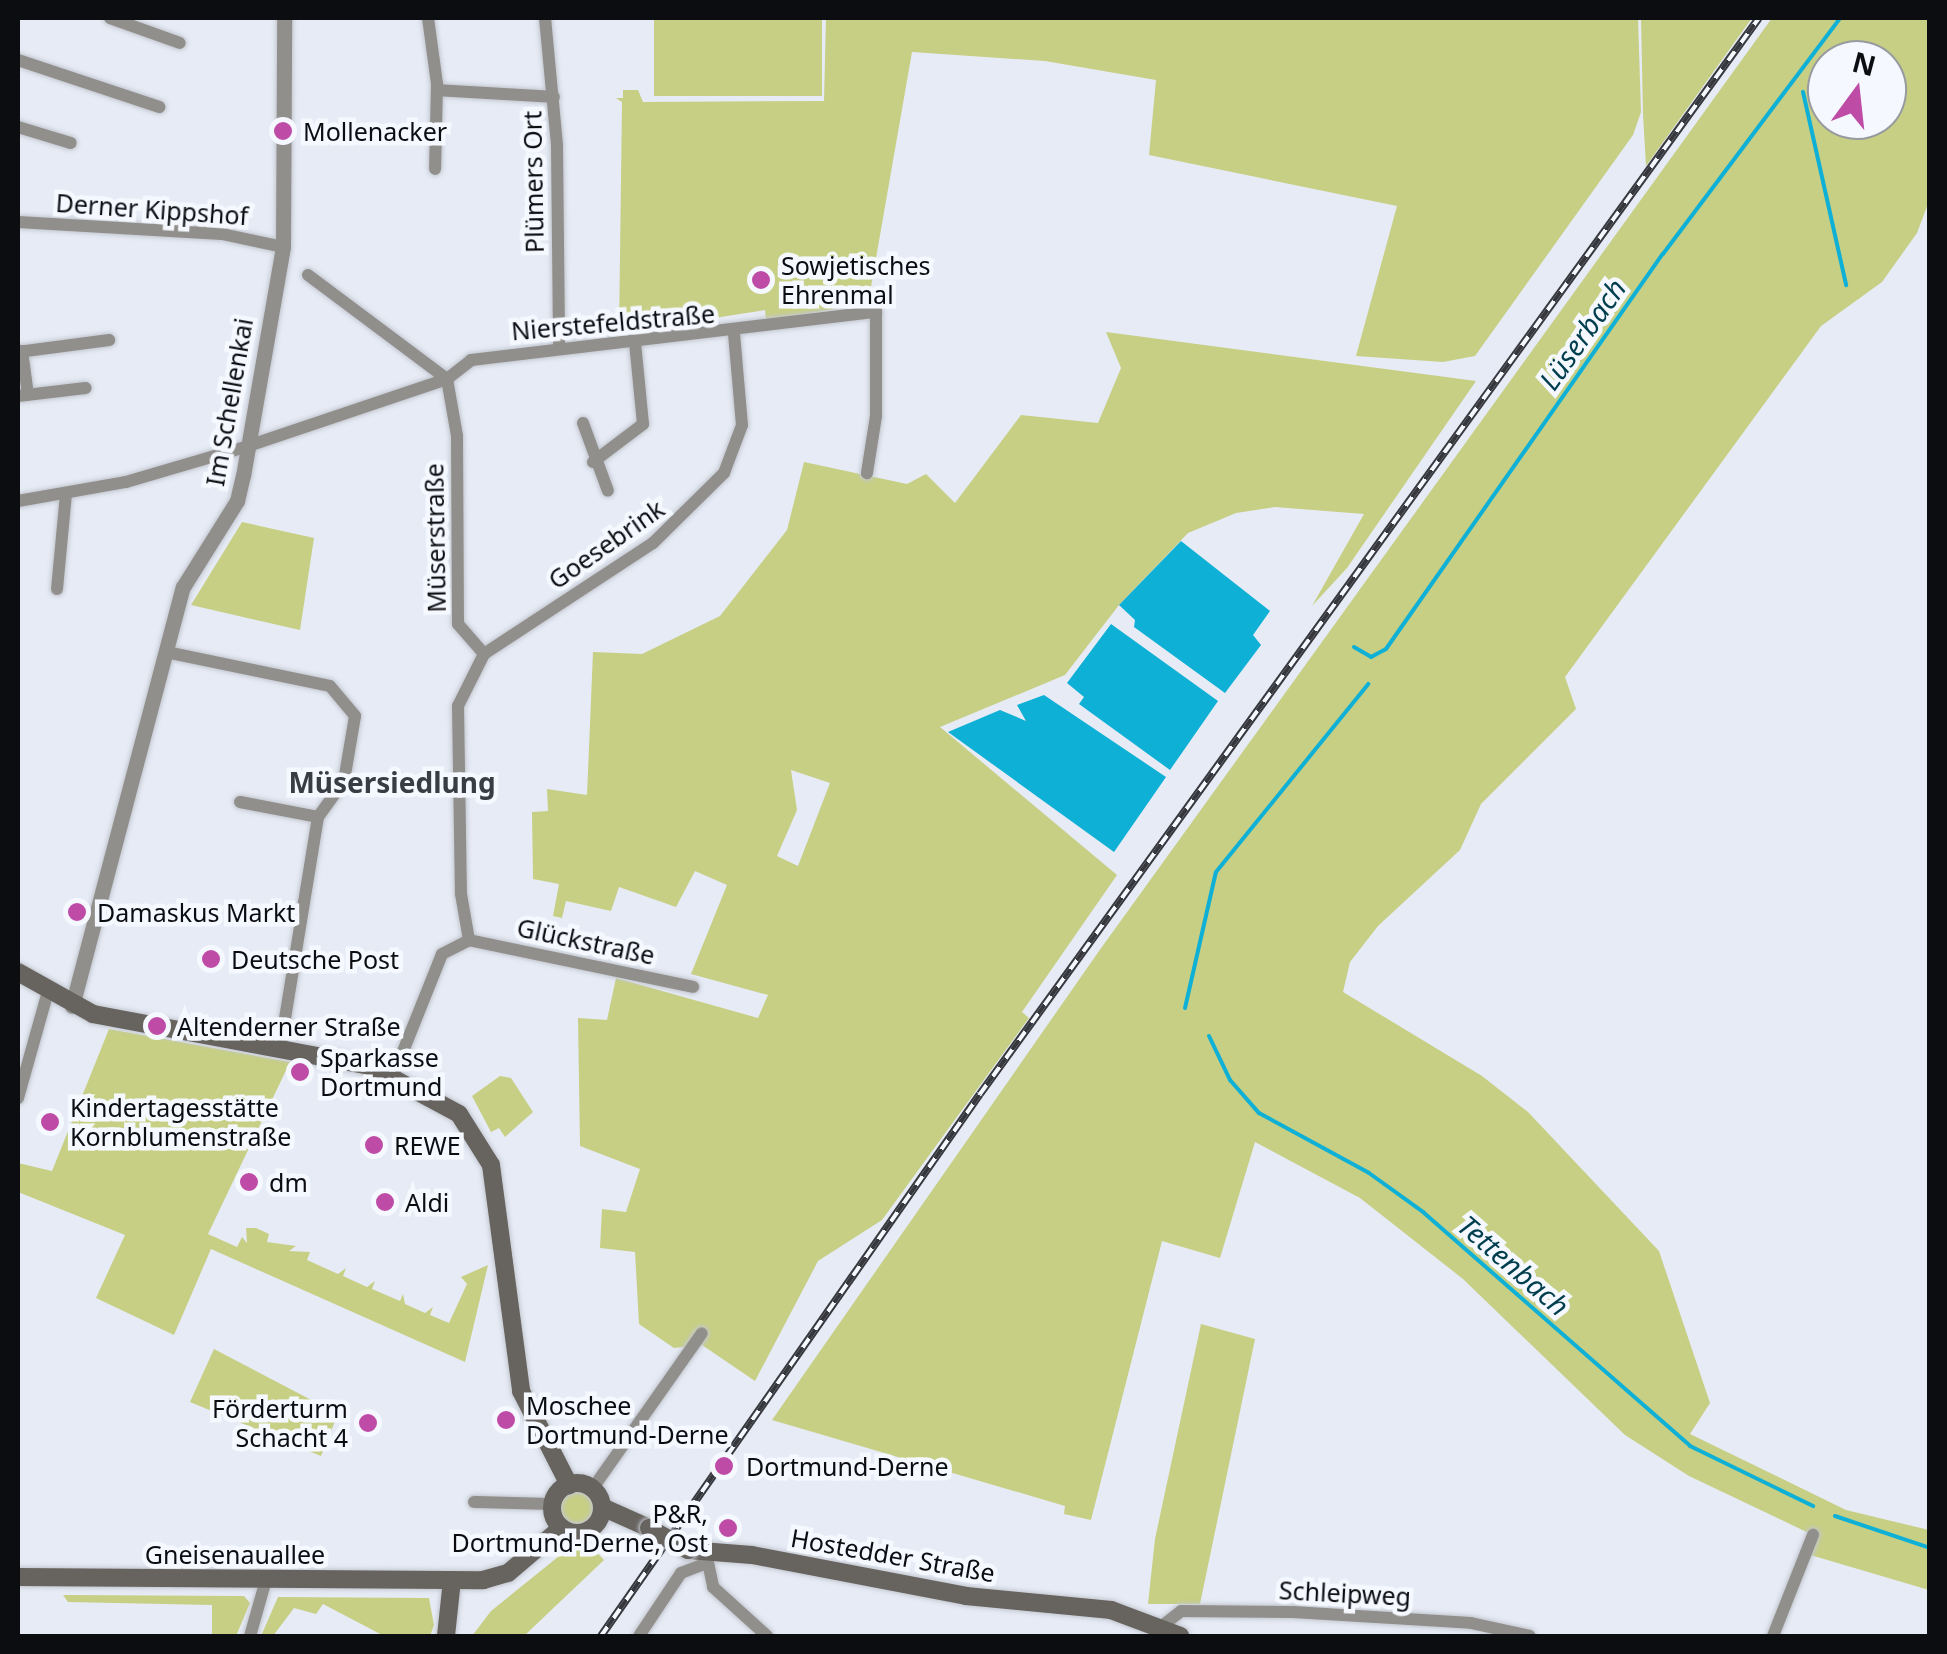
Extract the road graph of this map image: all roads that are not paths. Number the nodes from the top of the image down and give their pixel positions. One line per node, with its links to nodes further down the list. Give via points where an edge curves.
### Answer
1 (110, 18): 5 (street)
2 (284, 18): 14 (street, Im Schellenkai)
3 (428, 18): 7 (street)
4 (544, 18): 8 (street, Plümers Ort)
5 (180, 43)
6 (18, 60): 9 (street)
7 (437, 90): 8 (street); 12 (street)
8 (554, 98): 19 (street, Plümers Ort)
9 (159, 107)
10 (18, 127): 11 (street)
11 (70, 143)
12 (435, 169)
13 (18, 222): 14 (street, Derner Kippshof, via 222,234)
14 (282, 247): 25 (street, Im Schellenkai)
15 (308, 275): 21 (street, via 329,304)
16 (734, 333): 18 (street, Nierstefeldstraße); 27 (street, Nierstefeldstraße, via 876,312 876,416); 33 (street, Goesebrink, via 742,425 724,473 653,543)
17 (109, 340): 20 (street)
18 (634, 343): 19 (street, Nierstefeldstraße); 26 (street, via 643,424)
19 (559, 345): 21 (street, Nierstefeldstraße, via 471,360)
20 (20, 352): 23 (street)
21 (448, 379): 25 (street, Nierstefeldstraße); 33 (street, Müserstraße, via 456,436 458,624)
22 (86, 388): 23 (street)
23 (23, 395)
24 (583, 422): 26 (street)
25 (248, 446): 29 (street, Nierstefeldstraße); 32 (street, Im Schellenkai, via 237,501 184,586)
26 (593, 462): 28 (street)
27 (867, 472)
28 (608, 491)
29 (66, 494): 30 (street, Nierstefeldstraße); 31 (street)
30 (18, 501)
31 (56, 589)
32 (166, 652): 35 (street, via 330,686 346,699 358,728 344,781); 40 (street, Im Schellenkai)
33 (484, 654): 36 (street, via 458,706 461,894)
34 (240, 802): 35 (street)
35 (318, 818): 41 (street)
36 (469, 940): 38 (street, Glückstraße); 42 (street, via 442,954)
37 (18, 972): 39 (main road)
38 (693, 987)
39 (48, 991): 40 (main road); 43 (street)
40 (72, 1006): 41 (main road)
41 (280, 1048): 42 (main road)
42 (394, 1074): 45 (main road, via 452,1108 483,1146 516,1372 528,1413)
43 (18, 1098)
44 (702, 1333): 46 (street)
45 (569, 1485): 46 (main road); 48 (main road)
46 (593, 1488): 49 (main road)
47 (474, 1502): 48 (street)
48 (553, 1504): 50 (main road)
49 (602, 1507): 50 (main road, via 588,1531); 52 (main road, Hostedder Straße, bridge)
50 (562, 1528): 55 (main road, Gneisenauallee, via 508,1572)
51 (1814, 1535): 63 (street)
52 (701, 1556): 56 (main road, Hostedder Straße, via 752,1555 966,1596 1103,1609); 57 (street); 60 (street, via 713,1587)
53 (18, 1578): 54 (main road, Gneisenauallee)
54 (266, 1580): 55 (main road, Gneisenauallee); 58 (street)
55 (452, 1580): 59 (main road)
56 (1162, 1626): 61 (main road, Hostedder Straße); 62 (street, Schleipweg, via 1181,1611 1293,1612 1472,1623)
57 (642, 1632)
58 (250, 1636)
59 (446, 1636)
60 (767, 1636)
61 (1180, 1636)
62 (1530, 1636)
63 (1774, 1636)

